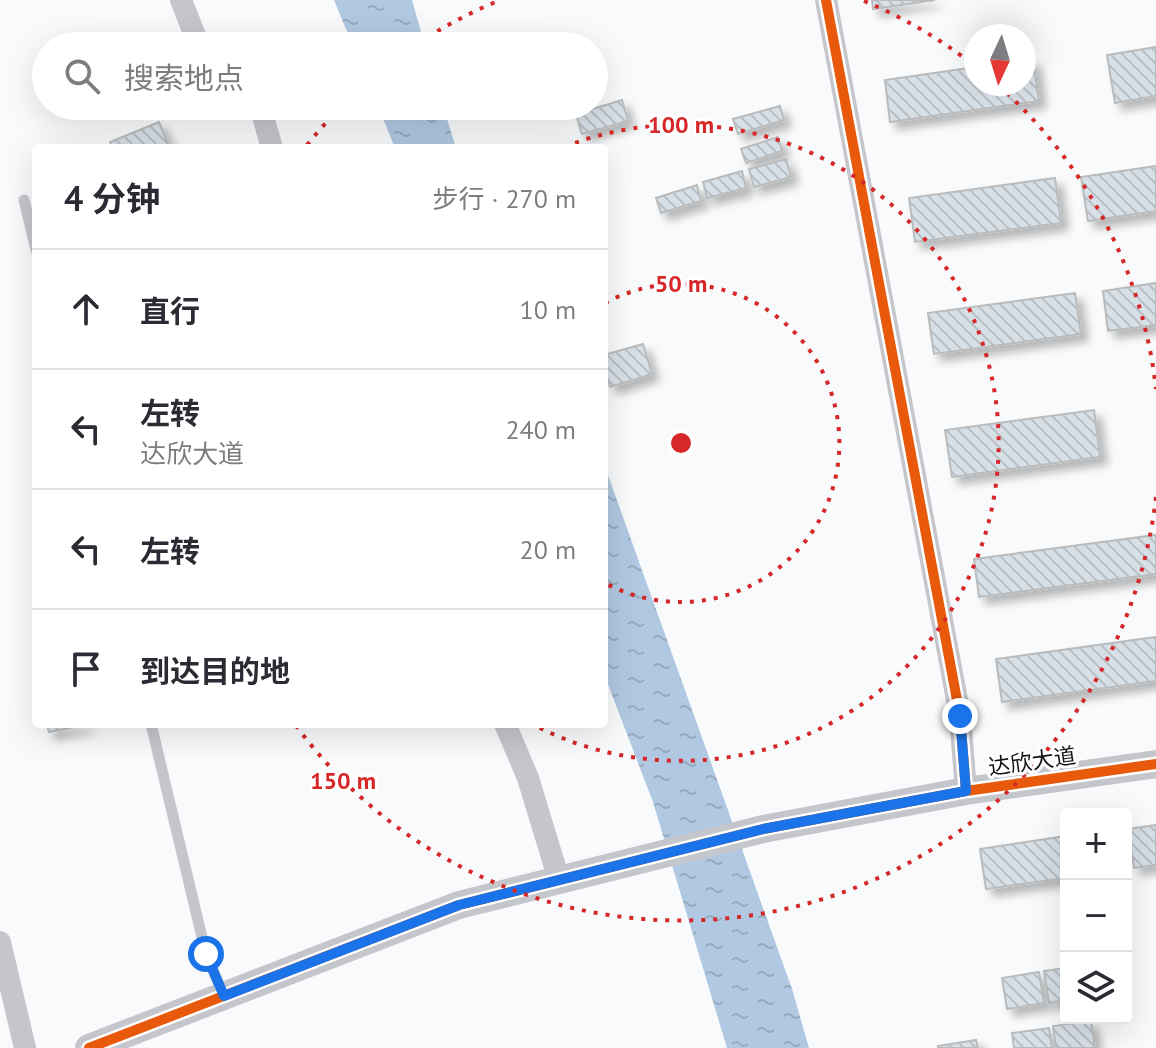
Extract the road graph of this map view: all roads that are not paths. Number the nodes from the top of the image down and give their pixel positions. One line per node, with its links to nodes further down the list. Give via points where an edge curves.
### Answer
1 (181, 0): 3 (street)
2 (826, 0): 11 (street, via 960,716)
3 (194, 32)
4 (264, 120): 5 (street)
5 (271, 144)
6 (24, 200): 7 (lane)
7 (32, 233)
8 (152, 728): 14 (lane, via 206,954)
9 (507, 728): 12 (street)
10 (1156, 764): 11 (street, 达欣大道)
11 (966, 791): 12 (street, 达欣大道, via 763,829)
12 (559, 880): 14 (street, 达欣大道, via 459,905)
13 (0, 942): 15 (street)
14 (224, 996): 16 (street, 达欣大道)
15 (25, 1048)
16 (89, 1048)

